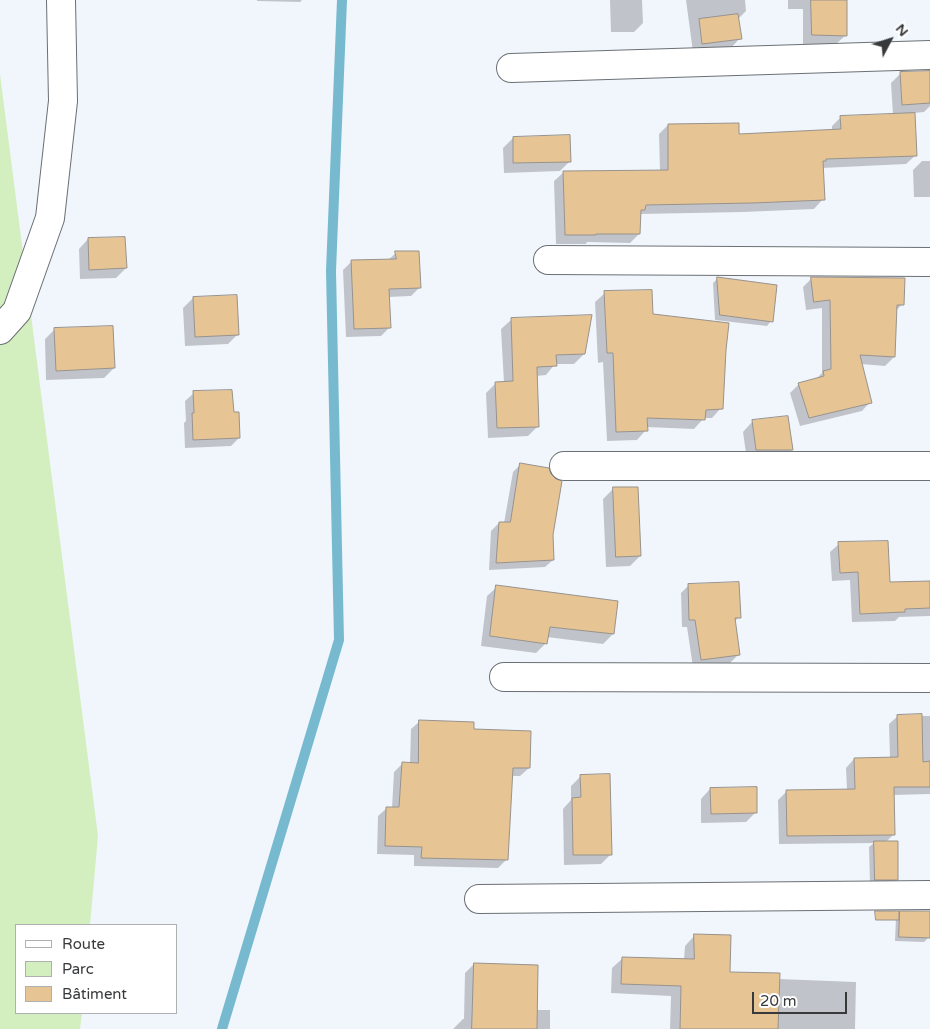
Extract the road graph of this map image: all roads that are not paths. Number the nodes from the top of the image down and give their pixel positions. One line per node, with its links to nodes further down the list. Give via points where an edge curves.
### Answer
1 (62, 0): 6 (street, via 63,101 50,218 16,311)
2 (930, 55): 3 (street)
3 (511, 68)
4 (548, 260): 5 (street)
5 (930, 262)
6 (0, 330)
7 (564, 466): 8 (street)
8 (930, 466)
9 (504, 678): 10 (street)
10 (930, 678)
11 (930, 895): 12 (street)
12 (479, 899)

